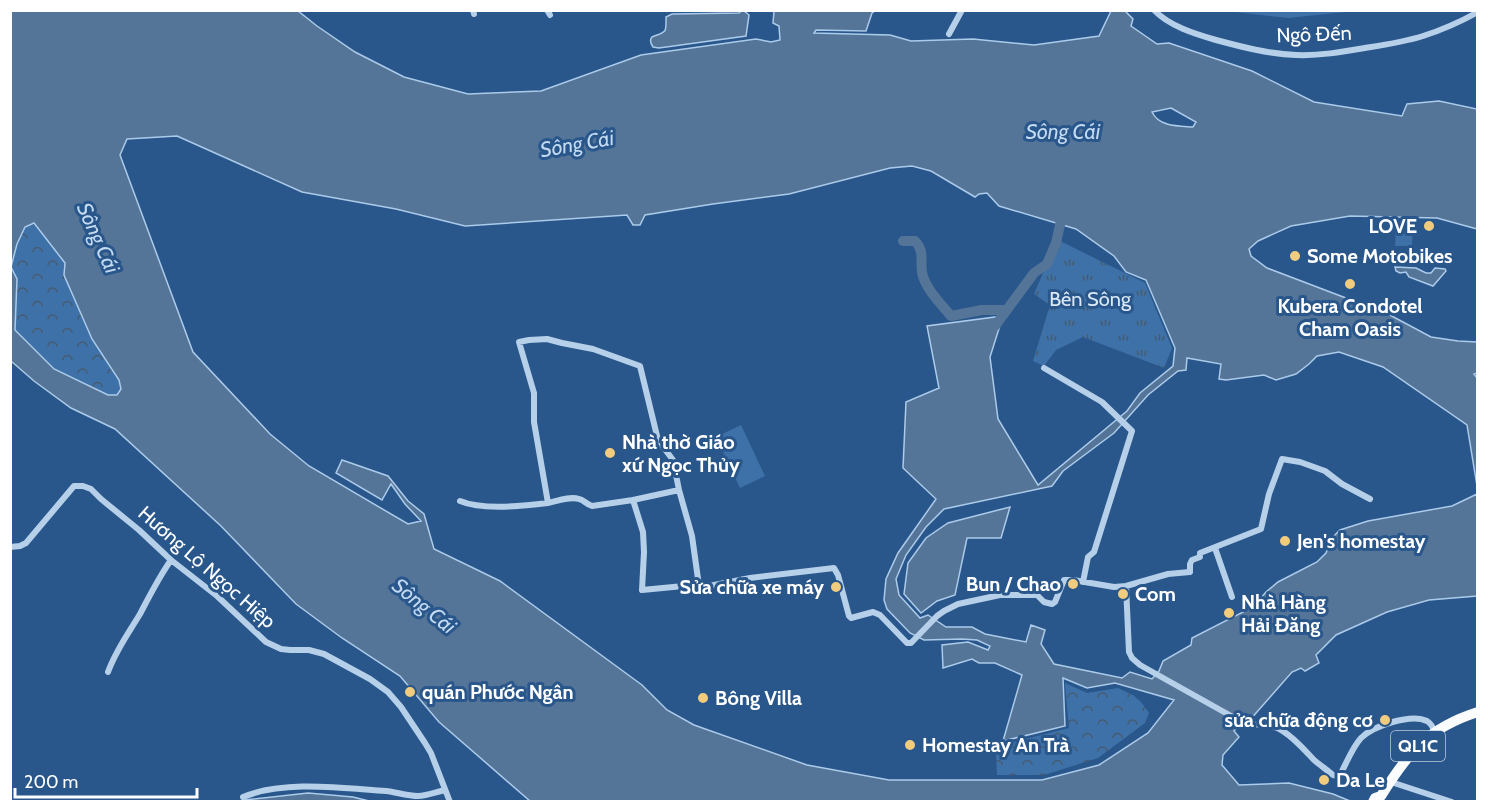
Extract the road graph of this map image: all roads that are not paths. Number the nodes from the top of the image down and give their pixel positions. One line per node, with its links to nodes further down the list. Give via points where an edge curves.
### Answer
1 (962, 10): 4 (street)
2 (1154, 10): 3 (street, Ngô Đến, via 1208,38 1297,55 1406,41)
3 (1478, 12)
4 (949, 34)
5 (1044, 368): 14 (street, via 1096,398 1132,432 1094,552 1088,557)
6 (679, 490): 8 (street); 10 (street, via 673,460 658,440 640,366 593,349 547,339 529,340 519,342 534,393 534,422); 15 (street, via 692,536)
7 (1370, 499): 12 (street, via 1325,471 1282,459 1261,529)
8 (633, 500): 10 (street, via 592,506 575,498); 15 (street, via 643,532 642,590)
9 (460, 501): 10 (street, via 525,506)
10 (548, 503)
11 (10, 547): 13 (street, Hương Lộ Ngọc Hiệp, via 26,543 74,486 83,486)
12 (1215, 548): 16 (street, via 1192,560 1190,572); 17 (street)
13 (171, 560): 18 (street); 22 (street, Hương Lộ Ngọc Hiệp, via 266,642 281,649 324,654 388,692 431,753)
14 (1083, 582): 15 (street, via 1064,580 1054,603 1044,602 1037,595 1000,595 958,604 944,611 909,643 876,613 849,616 834,568); 16 (street)
15 (699, 586)
16 (1126, 586): 20 (street, via 1132,658 1148,671 1249,726 1258,723 1283,731 1336,776 1359,740 1372,729 1418,719 1431,724)
17 (1232, 597)
18 (108, 672)
19 (1478, 712): 20 (main road, QL1C)
20 (1435, 732): 24 (main road, QL1C, via 1409,755)
21 (1394, 783): 26 (street)
22 (445, 790): 23 (street, via 416,796 291,787 266,789); 25 (street, Hương Lộ Ngọc Hiệp)
23 (243, 797)
24 (1377, 799)
25 (450, 801)
26 (1452, 801)

